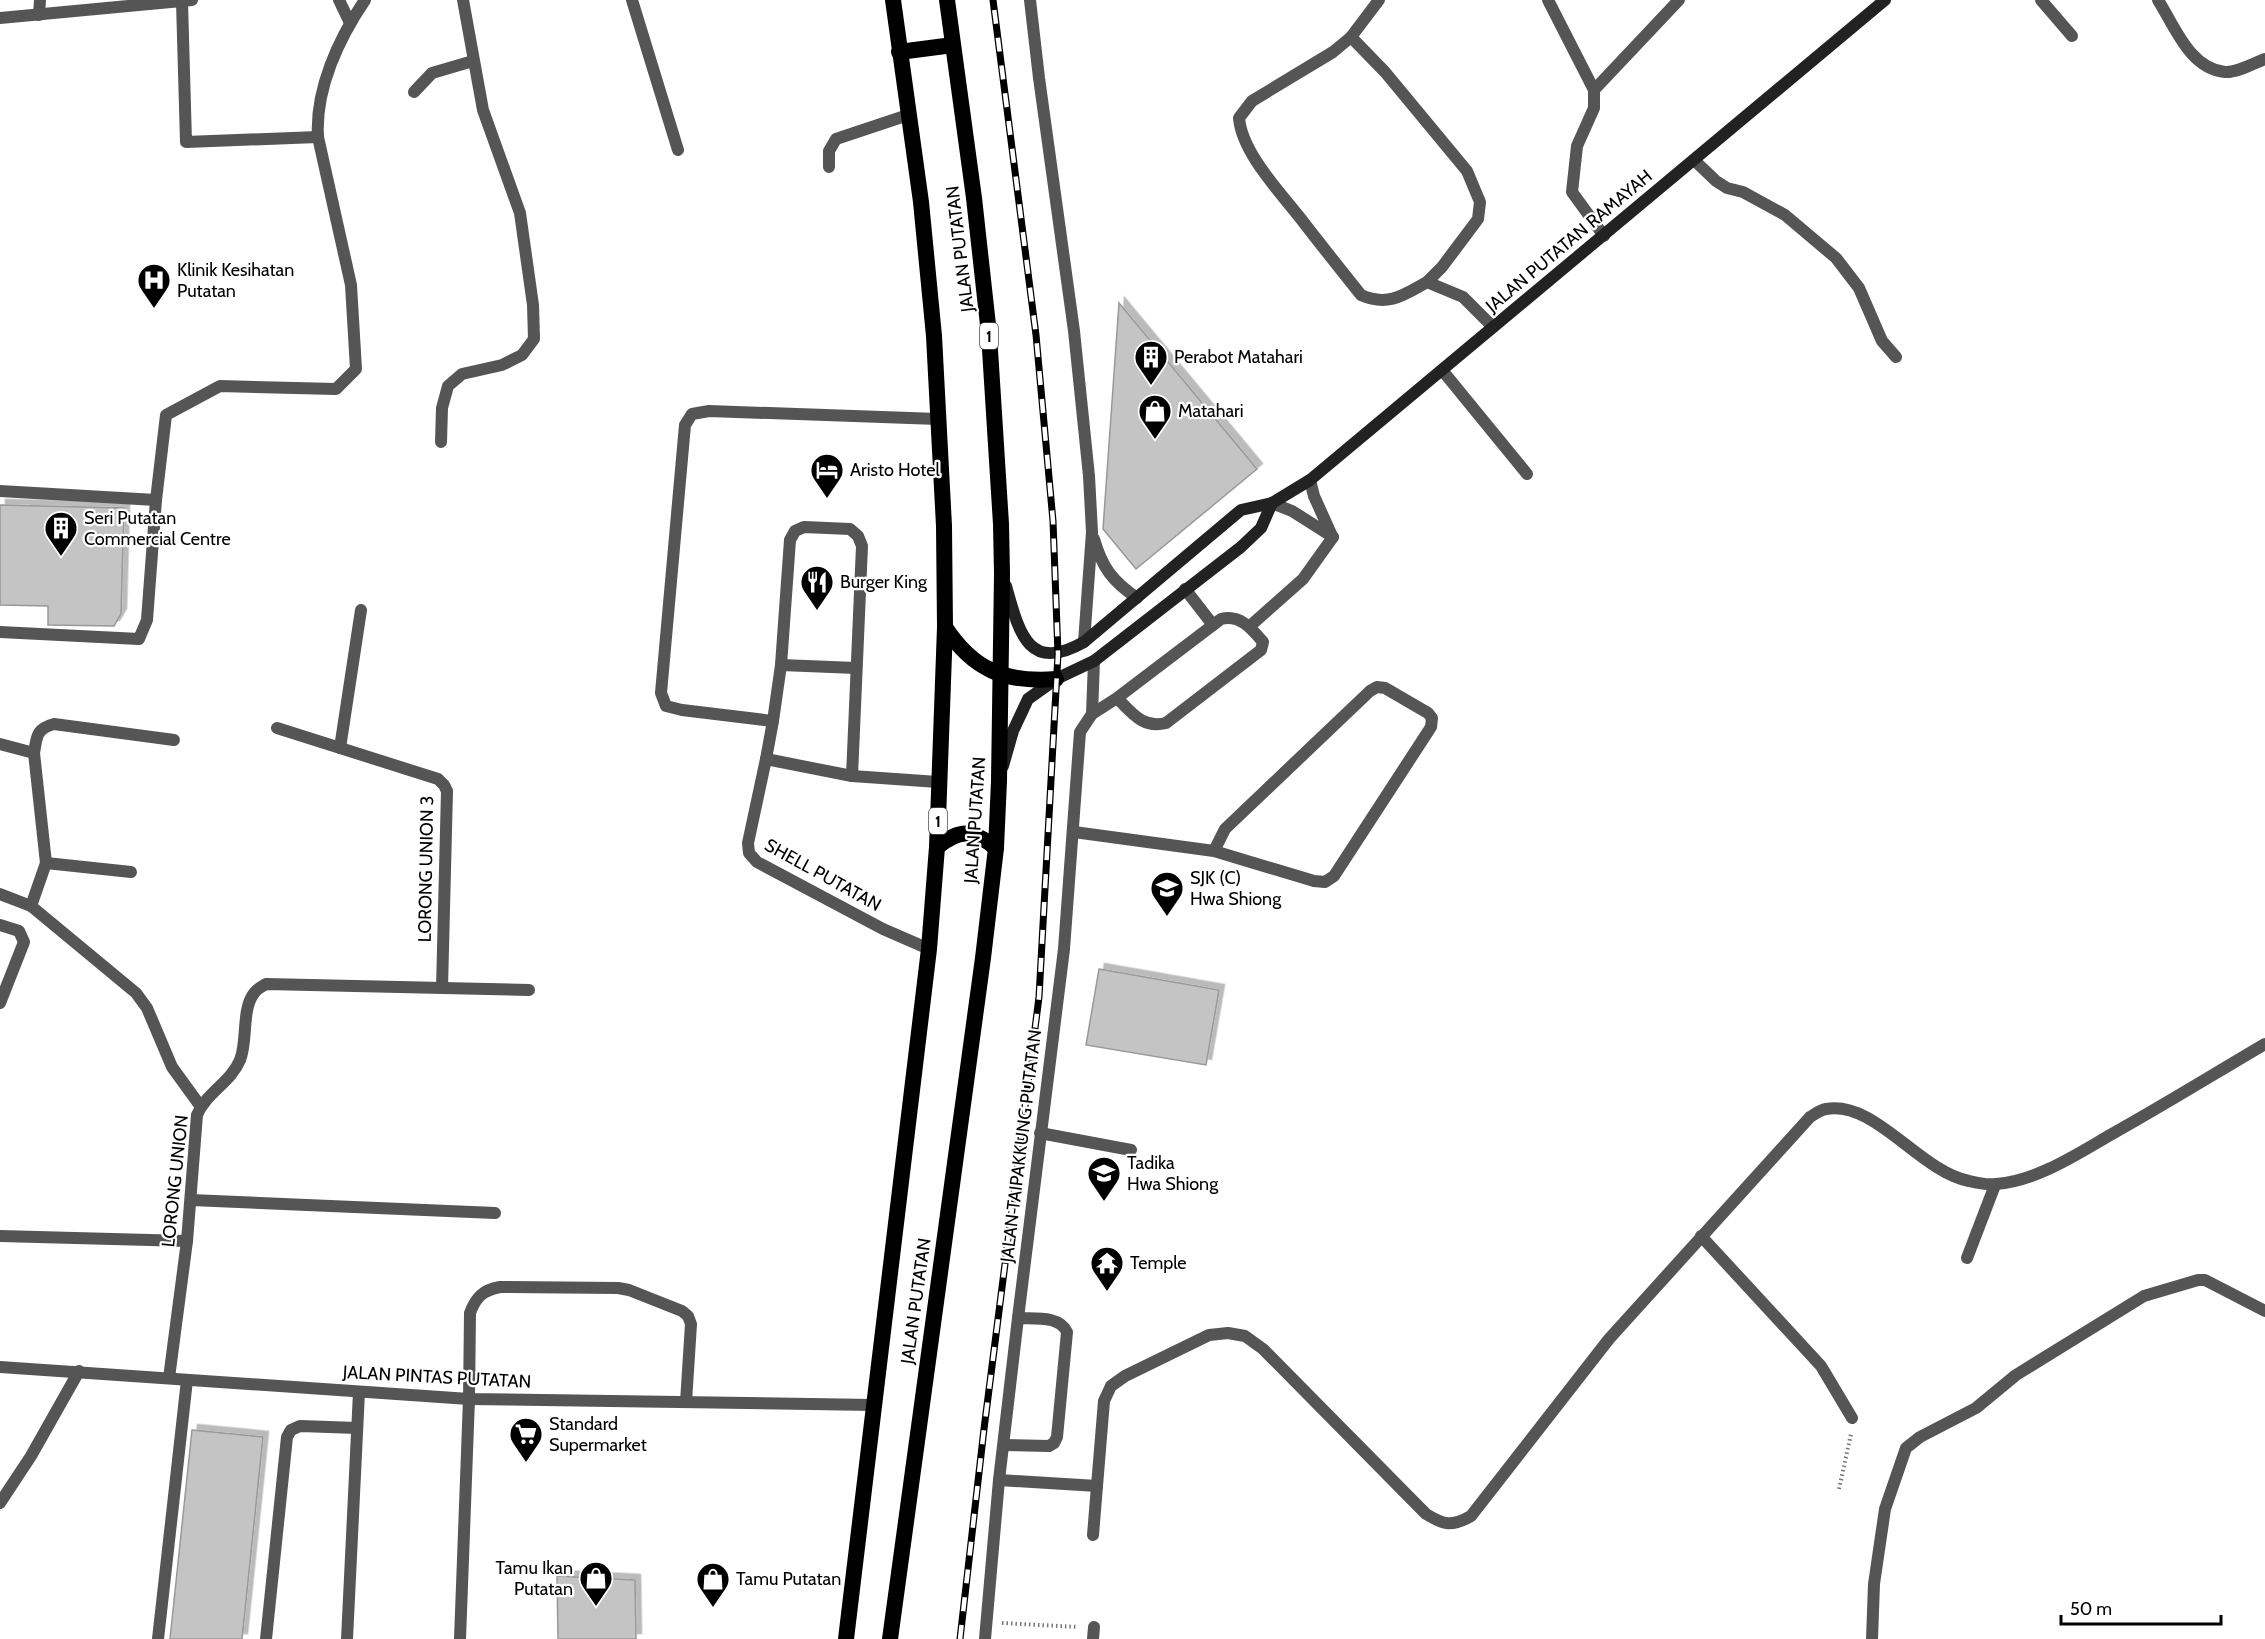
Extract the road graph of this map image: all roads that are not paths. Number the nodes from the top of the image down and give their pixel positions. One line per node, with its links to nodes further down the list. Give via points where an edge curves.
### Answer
1 (40, 0): 17 (street)
2 (339, 0): 19 (street)
3 (365, 0): 19 (street)
4 (463, 0): 25 (street)
5 (632, 0): 30 (street)
6 (893, 0): 23 (highway, JALAN PUTATAN / 1)
7 (947, 0): 22 (highway, JALAN PUTATAN / 1)
8 (1030, 0): 45 (street, via 1074,331)
9 (1379, 0): 20 (street)
10 (1548, 0): 26 (street)
11 (1679, 0): 26 (street)
12 (1885, 0): 31 (main road, JALAN PUTATAN RAMAYAH)
13 (2042, 0): 21 (street)
14 (2158, 0): 24 (street, via 2192,55 2205,66 2227,72)
15 (187, 1): 16 (street); 29 (street, via 186,142)
16 (97, 4): 17 (street)
17 (39, 15): 18 (street)
18 (0, 18)
19 (350, 23): 29 (street, via 324,84)
20 (1351, 36): 34 (street, via 1467,171 1480,202 1478,219); 34 (street, via 1333,52 1252,101 1239,118 1240,131 1274,185 1361,295 1375,301 1398,298)
21 (2072, 36)
22 (953, 45): 23 (highway); 47 (highway, JALAN PUTATAN / 1, via 989,334)
23 (899, 52): 28 (highway, JALAN PUTATAN / 1)
24 (2265, 59)
25 (473, 61): 27 (street, via 432,72); 39 (street, via 483,110 520,213 534,339 522,355 502,365 462,374 448,386 442,408)
26 (1594, 90): 33 (street, via 1594,108 1577,146 1572,192)
27 (414, 92)
28 (908, 115): 32 (street, via 836,139 829,151); 38 (highway, JALAN PUTATAN / 1, via 921,202)
29 (318, 137): 43 (street, via 351,285 356,369 336,389 220,386 166,415)
30 (678, 150)
31 (1694, 160): 33 (main road, JALAN PUTATAN RAMAYAH); 36 (street, via 1721,185 1785,215 1836,258 1859,288 1882,340)
32 (829, 167)
33 (1604, 236): 35 (main road, JALAN PUTATAN RAMAYAH)
34 (1427, 282): 35 (street, via 1463,297)
35 (1493, 327): 37 (main road, JALAN PUTATAN RAMAYAH)
36 (1896, 357)
37 (1442, 370): 40 (street); 41 (main road, JALAN PUTATAN RAMAYAH)
38 (938, 419): 53 (highway, JALAN PUTATAN / 1, via 945,526); 63 (street, via 709,411 692,414 685,425 661,693 666,706)
39 (441, 442)
40 (1527, 474)
41 (1310, 480): 44 (main road, JALAN PUTATAN RAMAYAH); 46 (street)
42 (0, 491): 43 (street)
43 (156, 500): 54 (street, via 147,620 139,639)
44 (1272, 503): 46 (street); 48 (main road, via 1261,528); 49 (main road, JALAN PUTATAN RAMAYAH, via 1241,510)
45 (1092, 532): 49 (street, via 1100,560 1120,587); 55 (street)
46 (1333, 537): 52 (street, via 1303,579)
47 (1002, 574): 55 (main road, JALAN PUTATAN RAMAYAH, via 1024,638 1036,650 1051,655); 59 (highway, JALAN PUTATAN / 1)
48 (1185, 589): 51 (street); 56 (main road)
49 (1137, 598): 55 (main road, JALAN PUTATAN RAMAYAH)
50 (361, 610): 67 (street)
51 (1213, 625): 52 (street, via 1226,617); 61 (street)
52 (1250, 626): 61 (street, via 1263,642 1261,650 1167,723 1143,723)
53 (945, 627): 59 (highway, via 957,646); 72 (highway, JALAN PUTATAN / 1)
54 (0, 632)
55 (1084, 642)
56 (1094, 661): 60 (main road); 62 (street, JALAN TAIPAKKUNG PUTATAN)
57 (781, 664): 58 (street); 58 (street, via 790,540 795,531 804,527 850,530 862,546); 63 (street)
58 (856, 668): 70 (street)
59 (1000, 675): 60 (highway); 71 (highway, JALAN PUTATAN / 1)
60 (1056, 679): 71 (main road, via 1028,699 1013,731)
61 (1116, 698): 62 (street)
62 (1092, 714): 73 (street, JALAN TAIPAKKUNG PUTATAN, via 1080,732)
63 (773, 721): 69 (street)
64 (277, 728): 67 (street, LORONG UNION 3)
65 (174, 741): 68 (street, via 54,724 38,733)
66 (0, 744): 68 (street)
67 (340, 748): 83 (street, LORONG UNION 3, via 438,779 447,791)
68 (34, 753): 77 (street)
69 (766, 759): 70 (street); 82 (street, SHELL PUTATAN, via 749,854 757,862 883,929)
70 (852, 776): 72 (street)
71 (999, 781): 75 (highway, JALAN PUTATAN / 1)
72 (938, 782): 74 (highway, JALAN PUTATAN / 1)
73 (1074, 832): 76 (street); 88 (street, JALAN TAIPAKKUNG PUTATAN, via 1064,949)
74 (937, 847): 75 (highway, via 953,835 968,834); 82 (highway, JALAN PUTATAN / 1)
75 (996, 848): 119 (highway, JALAN PUTATAN / 1)
76 (1214, 851): 76 (street, via 1325,882 1334,876 1431,727 1432,718 1385,688 1370,691 1225,828)
77 (46, 863): 78 (street); 80 (street)
78 (131, 872)
79 (0, 894): 80 (street)
80 (31, 906): 87 (street, via 136,993 147,1008 172,1067)
81 (0, 925): 85 (street, via 19,931 24,942)
82 (929, 949): 106 (highway, JALAN PUTATAN / 1)
83 (442, 988): 84 (street, LORONG UNION); 87 (street, LORONG UNION, via 266,984 255,991 249,1005 240,1063)
84 (529, 990)
85 (0, 1004)
86 (2265, 1044): 90 (street, via 2059,1164)
87 (201, 1107): 91 (street, LORONG UNION, via 197,1115)
88 (1040, 1133): 89 (street); 98 (street, JALAN TAIPAKKUNG PUTATAN)
89 (1131, 1150)
90 (1995, 1185): 94 (street, via 1942,1172 1864,1115 1842,1108 1824,1109 1810,1117); 96 (street)
91 (191, 1200): 92 (street); 95 (street, LORONG UNION)
92 (495, 1214)
93 (0, 1236): 95 (street)
94 (1701, 1236): 107 (street, via 1821,1366); 111 (street, via 1609,1339 1471,1516 1457,1524 1440,1523 1426,1514 1263,1349 1245,1336 1228,1333 1209,1335 1111,1386 1104,1401)
95 (188, 1240): 101 (street, LORONG UNION)
96 (1967, 1258)
97 (2265, 1311): 121 (street, via 2205,1280 2144,1296 2016,1375 1976,1408 1906,1448 1885,1509 1874,1584)
98 (1018, 1318): 109 (street, JALAN TAIPAKKUNG PUTATAN); 109 (street, via 1057,1320 1066,1332 1057,1437 1049,1446)
99 (0, 1367): 100 (street, JALAN PINTAS PUTATAN)
100 (79, 1371): 101 (street, JALAN PINTAS PUTATAN); 112 (street)
101 (169, 1378): 102 (street, JALAN PINTAS PUTATAN)
102 (188, 1380): 103 (street, JALAN PINTAS PUTATAN); 114 (street)
103 (359, 1392): 104 (street, JALAN PINTAS PUTATAN); 108 (street)
104 (469, 1399): 105 (street, JALAN PINTAS PUTATAN); 105 (street, via 470,1312 482,1293 500,1287 618,1288 688,1316 691,1324); 117 (street)
105 (686, 1402): 106 (street, JALAN PINTAS PUTATAN)
106 (874, 1405): 118 (highway, JALAN PUTATAN / 1)
107 (1852, 1418)
108 (357, 1428): 115 (street, via 300,1426 287,1437); 116 (street)
109 (1004, 1445): 110 (street, JALAN TAIPAKKUNG PUTATAN)
110 (999, 1480): 111 (street); 120 (street, JALAN TAIPAKKUNG PUTATAN)
111 (1096, 1486): 113 (street)
112 (0, 1503)
113 (1093, 1535)
114 (158, 1639)
115 (266, 1639)
116 (347, 1639)
117 (460, 1639)
118 (846, 1639)
119 (890, 1639)
120 (985, 1639)
121 (1872, 1639)

